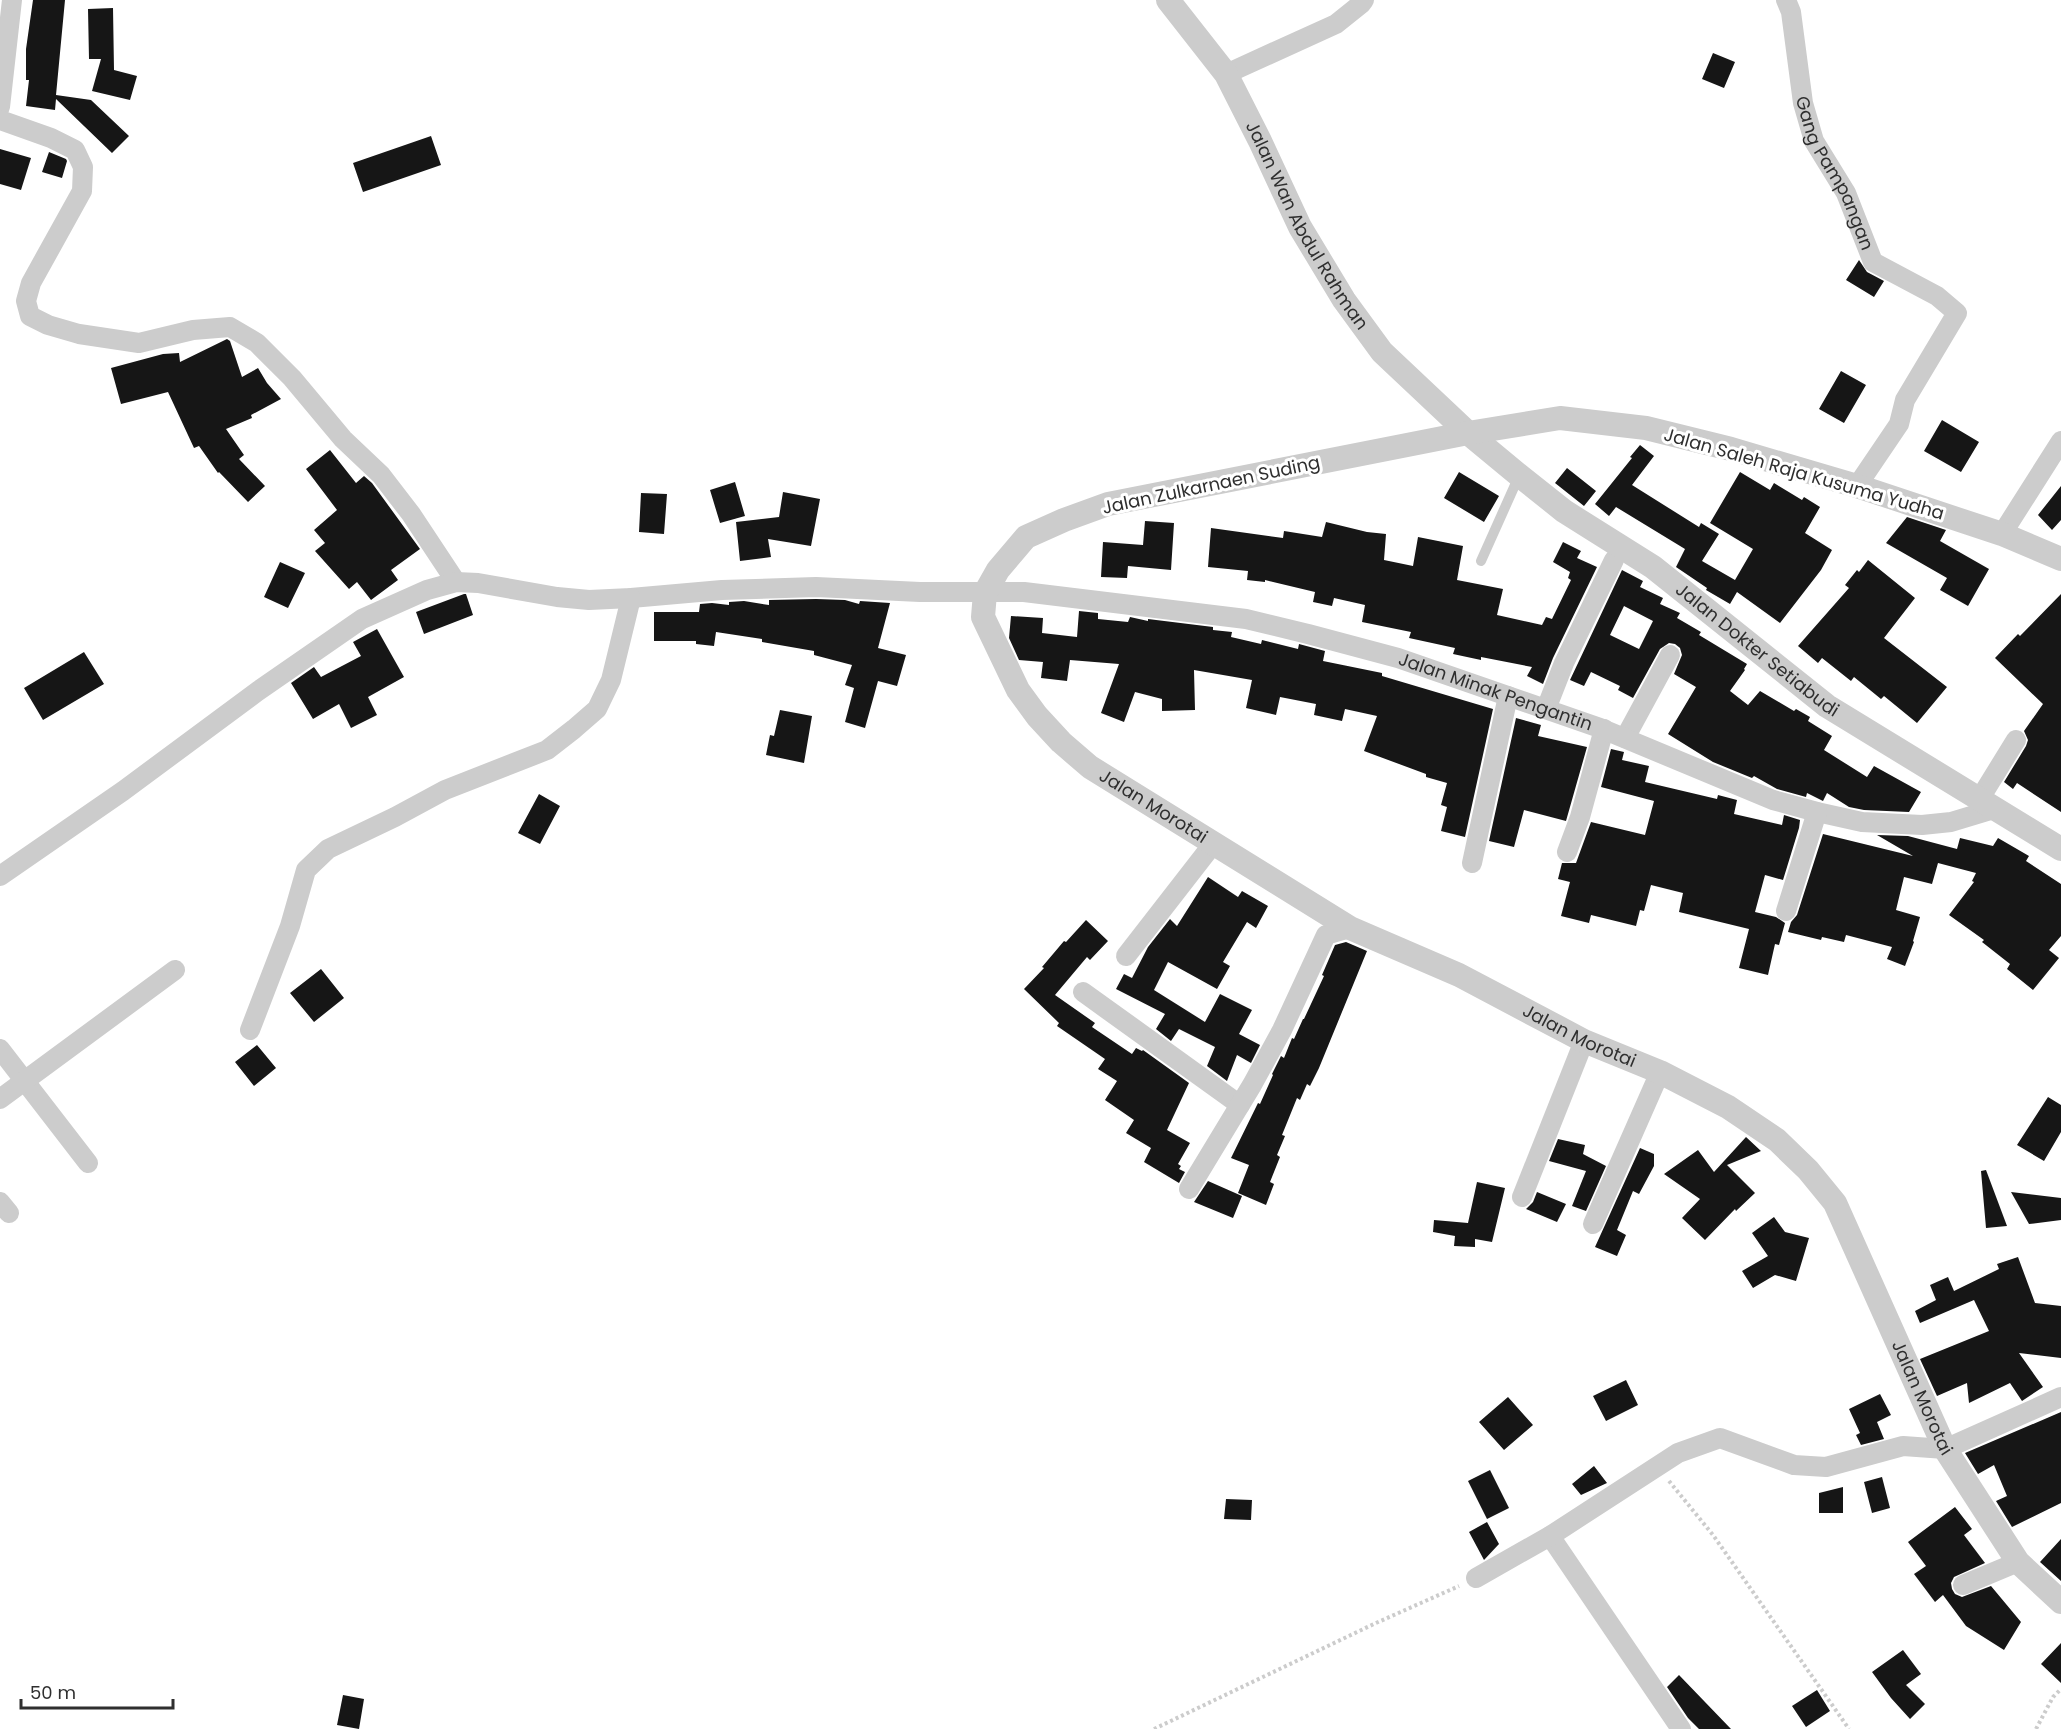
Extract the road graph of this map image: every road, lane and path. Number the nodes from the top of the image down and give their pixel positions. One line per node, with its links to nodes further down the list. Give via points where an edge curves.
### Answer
1 (12, 0): 6 (street)
2 (1168, 0): 5 (street, Jalan Wan Abdul Rahman)
3 (1364, 0): 5 (street, via 1336,24)
4 (1786, 0): 11 (street, Gang Pampangan, via 1803,103 1814,141 1846,193 1873,262 1937,296 1957,313 1905,400 1899,424)
5 (1226, 74): 8 (street, Jalan Wan Abdul Rahman, via 1300,226 1344,300 1382,352)
6 (0, 107)
7 (0, 120): 16 (street, via 75,150 83,167 82,191 31,283 26,301 30,316 79,334 139,344 193,330 230,327 257,343 292,378 342,439 381,475)
8 (1468, 433): 10 (street, Jalan Dokter Setiabudi); 11 (street, Jalan Saleh Raja Kusuma Yudha, via 1560,418 1646,428); 17 (street, Jalan Zulkarnaen Suding, via 1108,504 1026,537 998,570)
9 (2061, 441): 12 (street)
10 (1520, 476): 15 (lane); 25 (street, Jalan Dokter Setiabudi, via 1564,511 1653,567 1827,706)
11 (1857, 486): 12 (street, Jalan Saleh Raja Kusuma Yudha)
12 (2002, 534): 14 (street, Jalan Saleh Raja Kusuma Yudha)
13 (1614, 560): 21 (street)
14 (2061, 560)
15 (1481, 561)
16 (456, 582): 18 (street, Jalan Minak Pengantin, via 589,600); 31 (street, via 428,590 362,620)
17 (985, 593): 18 (street, Jalan Minak Pengantin, via 816,587); 20 (street, Jalan Minak Pengantin, via 1024,592 1246,620 1398,658); 27 (street, Jalan Morotai, via 983,617 1018,690 1045,725 1090,766)
18 (631, 598): 37 (street, via 611,680 597,709 574,729 547,750 445,790 328,849 306,870 290,926)
19 (1670, 655): 23 (street)
20 (1508, 696): 21 (street, Jalan Minak Pengantin); 30 (street)
21 (1546, 709): 22 (street, Jalan Minak Pengantin)
22 (1604, 729): 23 (street, Jalan Minak Pengantin); 29 (street)
23 (1625, 738): 26 (street, Jalan Minak Pengantin, via 1773,800)
24 (2016, 740): 25 (street)
25 (1986, 804): 26 (street, Jalan Minak Pengantin, via 1951,822 1922,825 1862,822); 28 (street, Jalan Dokter Setiabudi)
26 (1817, 812): 32 (street)
27 (1213, 844): 33 (street, Jalan Morotai); 34 (street)
28 (2061, 849)
29 (1567, 852)
30 (1472, 863)
31 (0, 876)
32 (1786, 911)
33 (1350, 928): 38 (street, Jalan Morotai, via 1459,975); 43 (street, via 1326,935 1282,1030)
34 (1126, 956)
35 (175, 970): 41 (street)
36 (1083, 992): 43 (street)
37 (250, 1030)
38 (1584, 1041): 40 (street, Jalan Morotai); 46 (street)
39 (0, 1049): 41 (street)
40 (1659, 1072): 47 (street); 49 (street, Jalan Morotai, via 1728,1107 1777,1140 1835,1203)
41 (24, 1080): 42 (street); 44 (street)
42 (0, 1099)
43 (1240, 1105): 45 (street)
44 (88, 1163)
45 (1189, 1189)
46 (1522, 1197)
47 (1593, 1224)
48 (2061, 1397): 49 (street)
49 (1945, 1449): 50 (street, via 1903,1446 1826,1467 1794,1465 1720,1438 1678,1453); 52 (street, Jalan Morotai)
50 (1658, 1466): 51 (street); 59 (path, via 1713,1535)
51 (1550, 1536): 53 (street); 58 (street)
52 (2018, 1562): 54 (street); 55 (street, Jalan Morotai)
53 (1476, 1578): 57 (path)
54 (1963, 1585)
55 (2061, 1602)
56 (2061, 1689): 60 (path)
57 (1154, 1729)
58 (1681, 1729)
59 (1849, 1729)
60 (2036, 1729)

